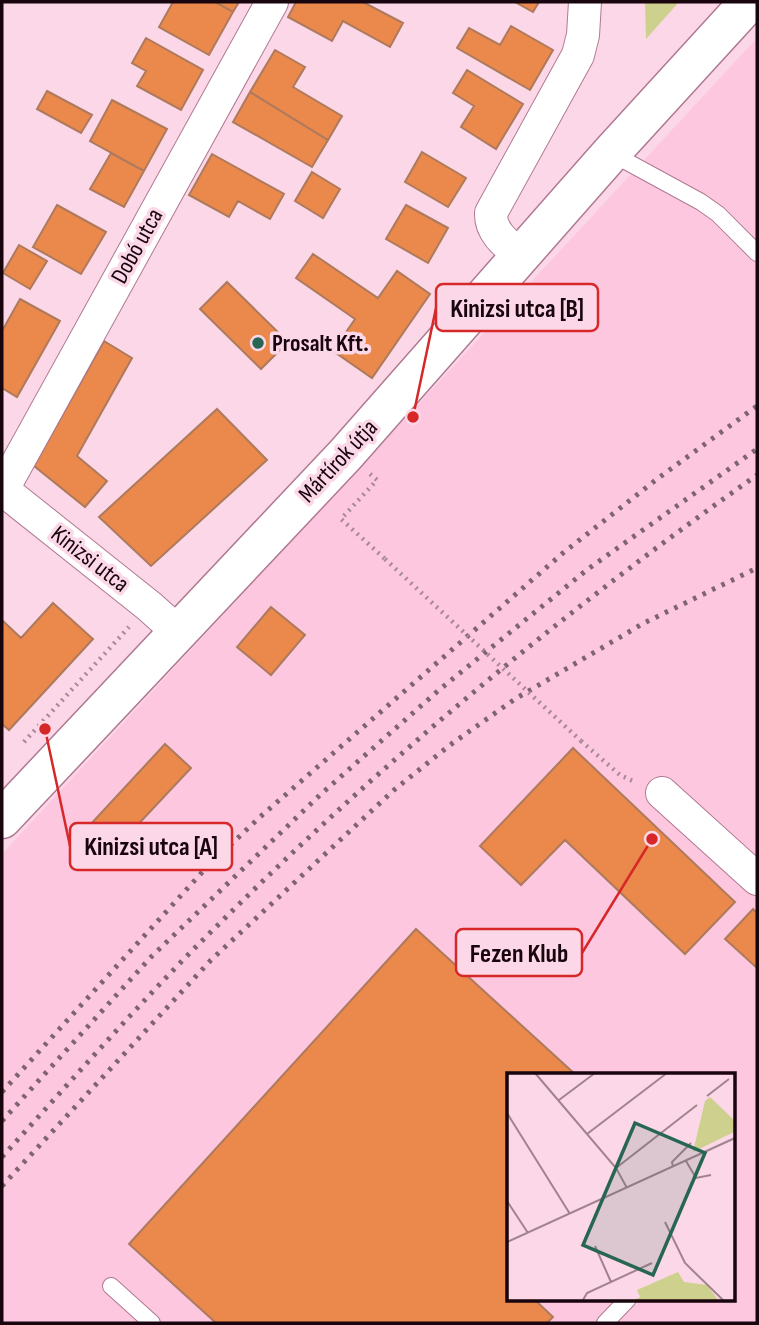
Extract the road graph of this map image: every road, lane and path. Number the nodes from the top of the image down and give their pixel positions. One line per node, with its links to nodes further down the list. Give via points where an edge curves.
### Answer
1 (272, 2): 7 (street, Dobó utca)
2 (585, 2): 6 (street, via 578,55 491,213 496,234)
3 (749, 2): 4 (street, Mártírok útja)
4 (611, 153): 5 (lane, via 701,202); 6 (street, Mártírok útja)
5 (757, 253)
6 (522, 257): 9 (street, Mártírok útja, via 346,454)
7 (2, 489): 9 (street, Kinizsi utca)
8 (348, 525): 10 (path, bridge)
9 (177, 631): 12 (street, Mártírok útja)
10 (620, 775)
11 (662, 793): 13 (street)
12 (2, 819)
13 (757, 879)
14 (111, 1286): 16 (lane)
15 (627, 1300): 17 (lane)
16 (152, 1323)
17 (605, 1323)

